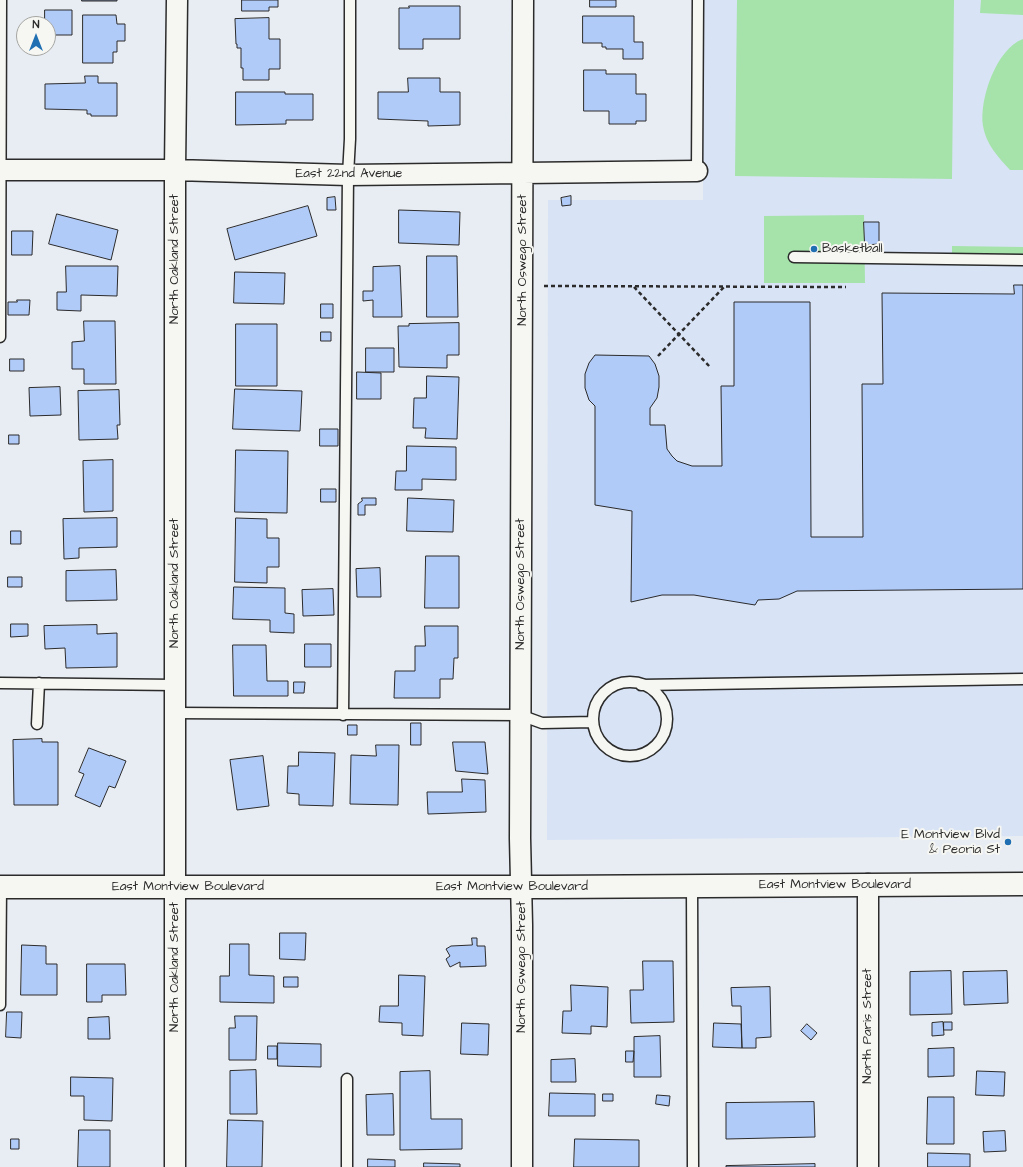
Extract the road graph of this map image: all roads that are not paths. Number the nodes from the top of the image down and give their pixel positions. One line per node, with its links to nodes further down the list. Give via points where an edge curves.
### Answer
1 (1, 0): 6 (lane)
2 (177, 0): 7 (street, North Oakland Street)
3 (350, 0): 10 (lane)
4 (523, 0): 9 (street, North Oswego Street)
5 (698, 0): 8 (lane)
6 (0, 170): 7 (street, East 22nd Avenue); 13 (lane)
7 (176, 170): 10 (street, East 22nd Avenue); 17 (street, North Oakland Street)
8 (697, 172): 9 (street, East 22nd Avenue)
9 (524, 173): 10 (street, East 22nd Avenue); 21 (street, North Oswego Street)
10 (348, 175): 20 (lane)
11 (794, 257): 12 (lane)
12 (1023, 260)
13 (0, 338)
14 (1023, 679): 18 (lane)
15 (0, 683): 16 (lane)
16 (39, 683): 17 (lane); 23 (lane)
17 (175, 684): 19 (street, North Oakland Street)
18 (641, 684): 22 (lane, via 617,685 607,691 599,699 594,710); 22 (lane, via 660,698 667,720 658,743 648,751 636,756 612,752 602,744)
19 (175, 713): 20 (lane); 28 (street, North Oakland Street)
20 (343, 715): 21 (lane)
21 (520, 715): 22 (lane, via 542,723); 29 (street, North Oswego Street)
22 (593, 722)
23 (37, 724)
24 (868, 884): 25 (main road, East Montview Boulevard); 26 (main road, East Montview Boulevard); 36 (street, North Paris Street)
25 (1023, 884)
26 (692, 886): 29 (main road, East Montview Boulevard); 35 (lane)
27 (0, 887): 28 (main road, East Montview Boulevard); 30 (lane)
28 (175, 887): 29 (main road, East Montview Boulevard); 32 (street, North Oakland Street)
29 (522, 887): 34 (street, North Oswego Street)
30 (0, 1005)
31 (347, 1079): 33 (lane)
32 (175, 1167)
33 (347, 1167)
34 (522, 1167)
35 (693, 1167)
36 (868, 1167)

